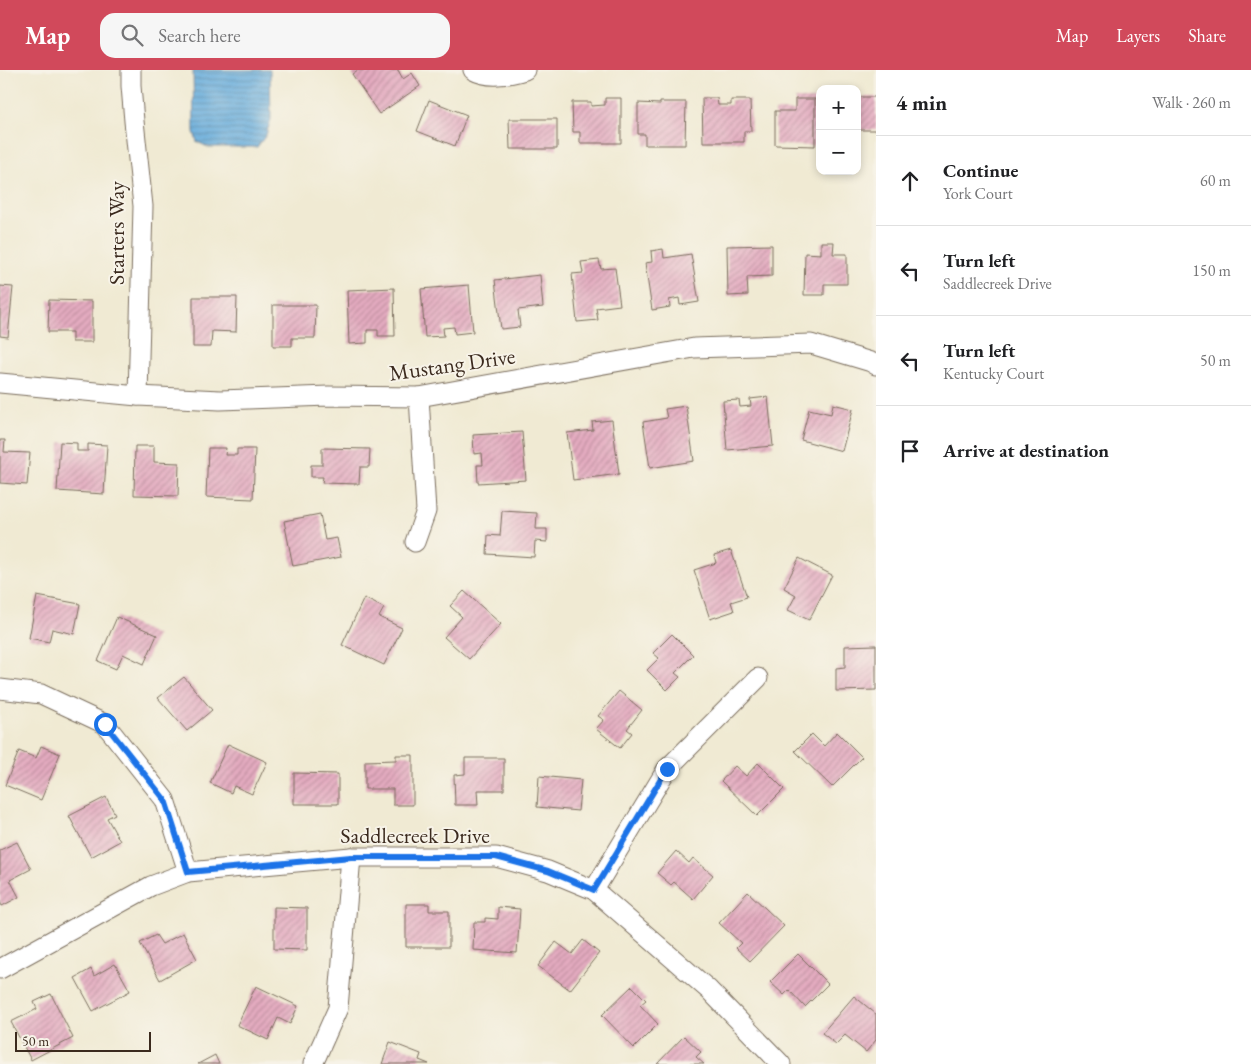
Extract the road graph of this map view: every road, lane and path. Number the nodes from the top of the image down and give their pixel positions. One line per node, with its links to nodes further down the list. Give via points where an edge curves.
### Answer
1 (131, 70): 6 (street, Starters Way, via 142,206)
2 (473, 70): 3 (street, via 480,74 507,75)
3 (526, 70)
4 (876, 365): 7 (street, Mustang Drive, via 811,344 694,348)
5 (0, 383): 6 (street, Mustang Drive)
6 (138, 396): 7 (street, Mustang Drive, via 220,400)
7 (419, 396): 8 (street, via 426,511)
8 (414, 542)
9 (758, 678): 13 (street, via 667,769)
10 (0, 689): 12 (street, via 41,694 105,724 165,800)
11 (351, 857): 12 (street, Saddlecreek Drive); 13 (street, Saddlecreek Drive, via 496,857 548,871); 15 (street, via 338,1008)
12 (188, 872): 14 (street, Saddlecreek Drive, via 151,886)
13 (594, 890): 16 (street, Saddlecreek Drive, via 709,990)
14 (0, 969)
15 (313, 1064)
16 (781, 1064)

